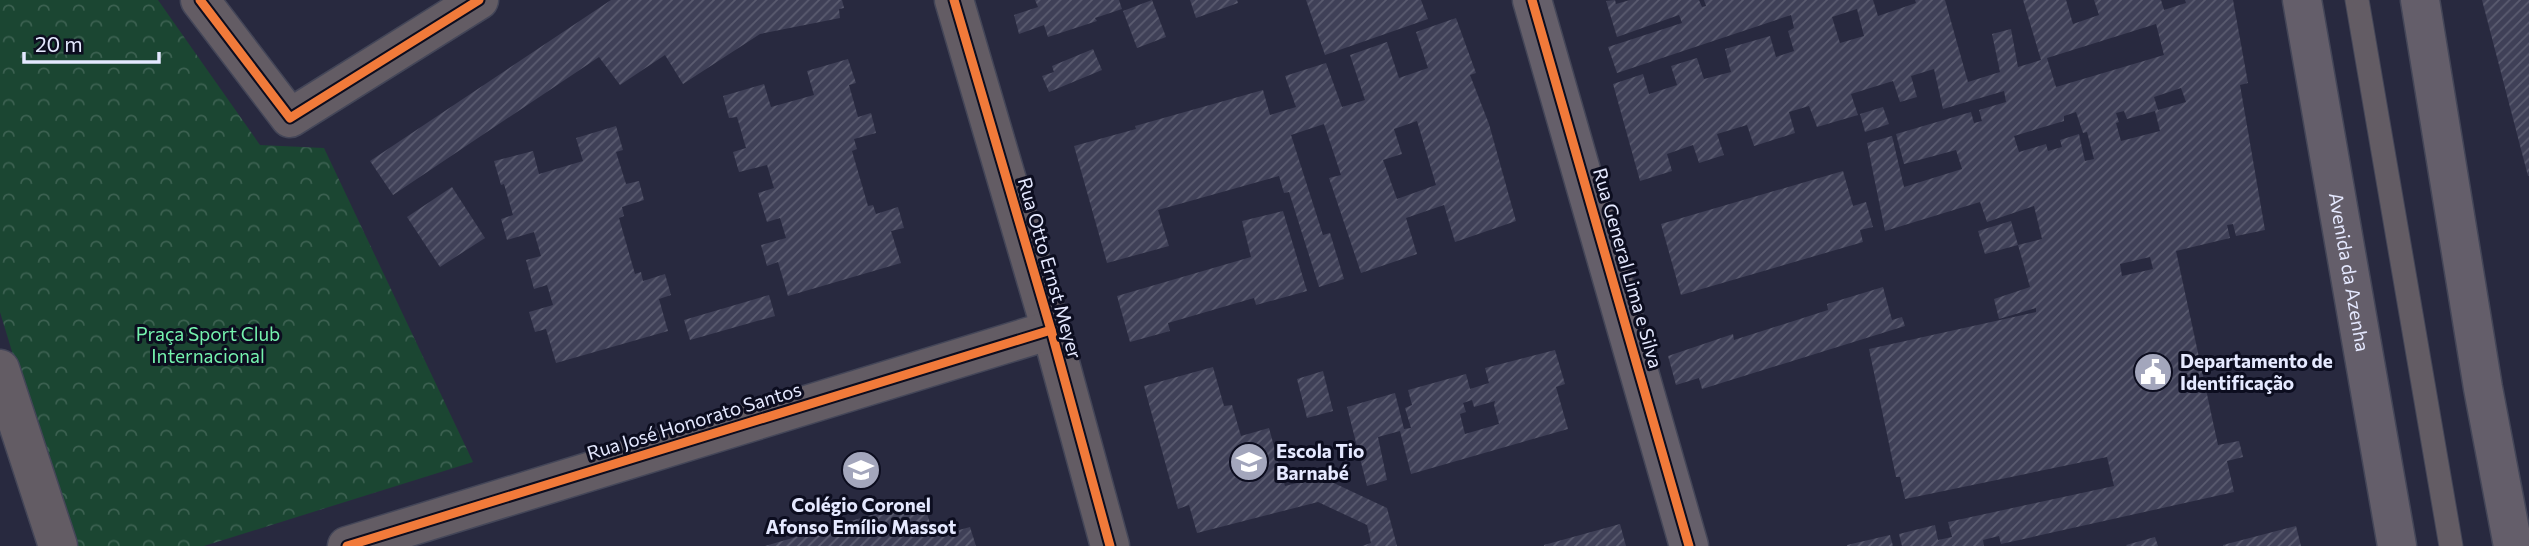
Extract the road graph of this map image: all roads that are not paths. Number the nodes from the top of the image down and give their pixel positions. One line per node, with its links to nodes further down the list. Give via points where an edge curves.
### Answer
1 (200, 0): 2 (street, via 290,118)
2 (479, 0)
3 (954, 0): 8 (street, Rua Otto Ernst Meyer)
4 (1532, 0): 13 (street, Rua General Lima e Silva)
5 (2302, 0): 14 (main road, Avenida da Azenha)
6 (2357, 0): 15 (lane)
7 (2420, 0): 16 (main road)
8 (1051, 330): 11 (street, Rua José Honorato Santos); 12 (street, Rua Otto Ernst Meyer)
9 (0, 369): 10 (street)
10 (58, 546)
11 (347, 546)
12 (1110, 546)
13 (1689, 546)
14 (2397, 546)
15 (2451, 546)
16 (2513, 546)

